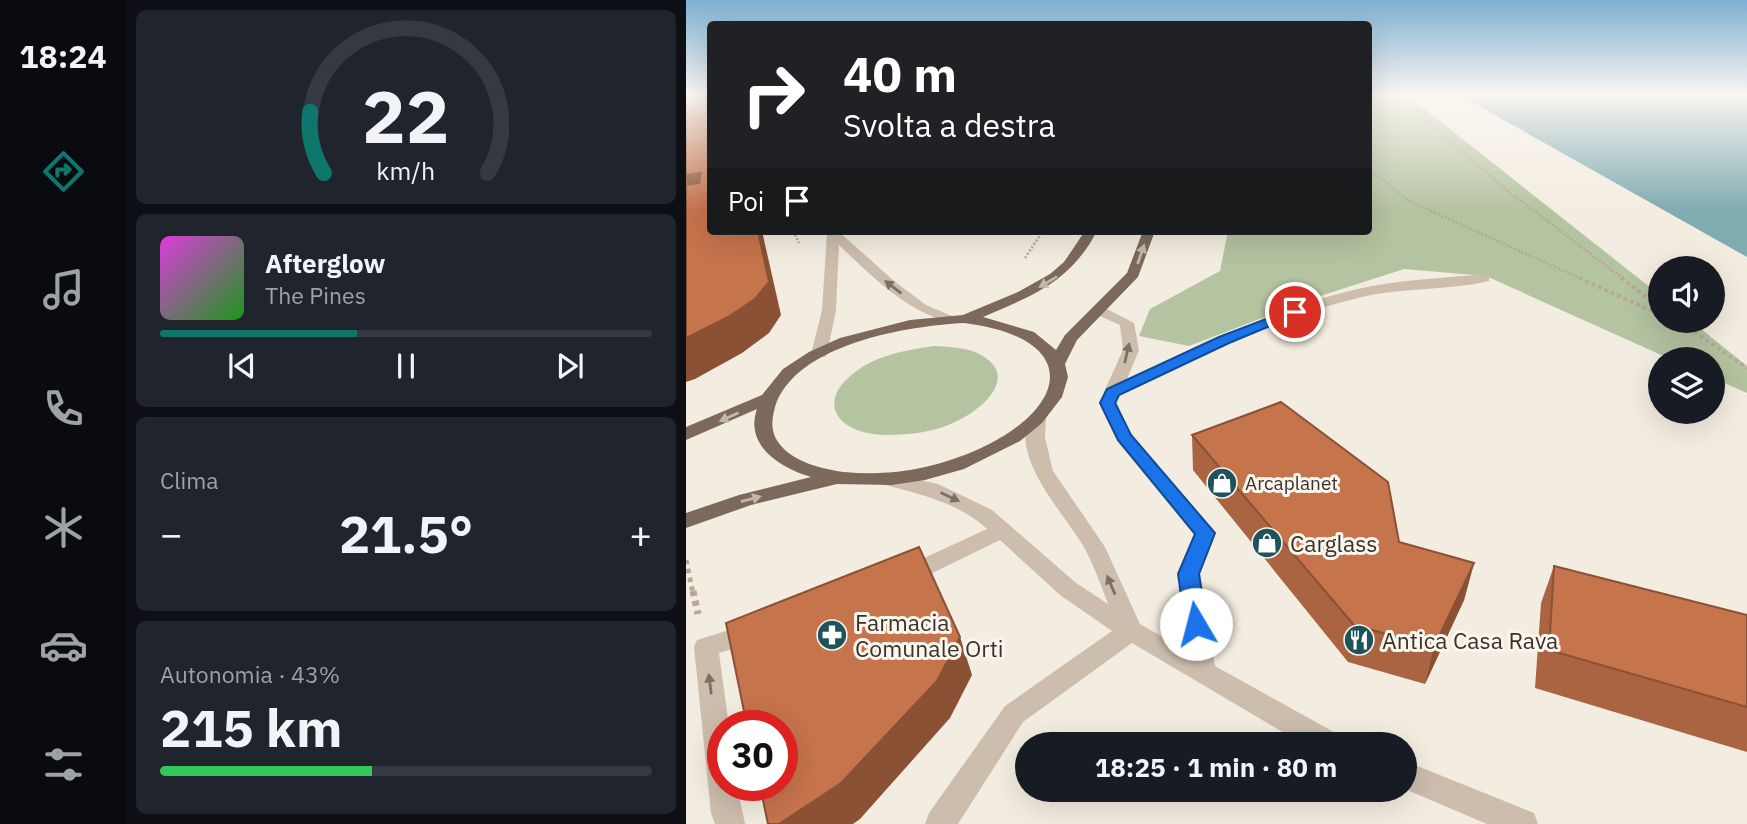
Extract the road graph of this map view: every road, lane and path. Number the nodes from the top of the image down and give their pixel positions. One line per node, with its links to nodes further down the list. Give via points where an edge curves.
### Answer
1 (1442, 134): 8 (path, via 1505,189)
2 (1372, 171): 9 (path, via 1409,201)
3 (832, 235): 13 (street, via 829,310)
4 (835, 235): 11 (street, one-way to 4, via 921,308)
5 (1089, 235): 11 (main road, one-way to 11, via 1079,253 1052,280)
6 (1148, 235): 10 (main road, one-way to 6, via 1133,274)
7 (1484, 278): 16 (street, via 1359,293 1295,312)
8 (1648, 298)
9 (1648, 309)
10 (1098, 310): 14 (main road, via 1070,338); 16 (street, one-way to 10, via 1131,350 1127,323)
11 (958, 319): 13 (main road, via 877,330); 14 (main road, via 998,323 1025,332 1045,346)
12 (1694, 333): 15 (path)
13 (819, 354): 17 (main road, via 790,374)
14 (1057, 364): 18 (main road, via 1054,394)
15 (1747, 368)
16 (1112, 392): 29 (street, via 1108,403 1124,437 1205,533 1189,574)
17 (771, 397): 19 (main road, one-way to 19); 20 (main road, via 763,429 774,450 800,467)
18 (1037, 418): 21 (main road, via 981,455 935,470); 27 (street, one-way to 18, via 1093,543 1041,470)
19 (686, 434)
20 (838, 477): 21 (main road); 22 (main road, one-way to 20)
21 (885, 478): 23 (street, one-way to 23, via 950,496)
22 (686, 521)
23 (1003, 530): 25 (street); 27 (street, via 1068,589)
24 (686, 560): 28 (path)
25 (884, 586)
26 (771, 628): 28 (street)
27 (1131, 631): 29 (street); 33 (street, via 1014,714)
28 (706, 647): 32 (street, one-way to 28)
29 (1203, 673): 30 (street)
30 (1308, 732)
31 (1417, 780): 34 (street)
32 (730, 824)
33 (940, 824)
34 (1522, 824)

